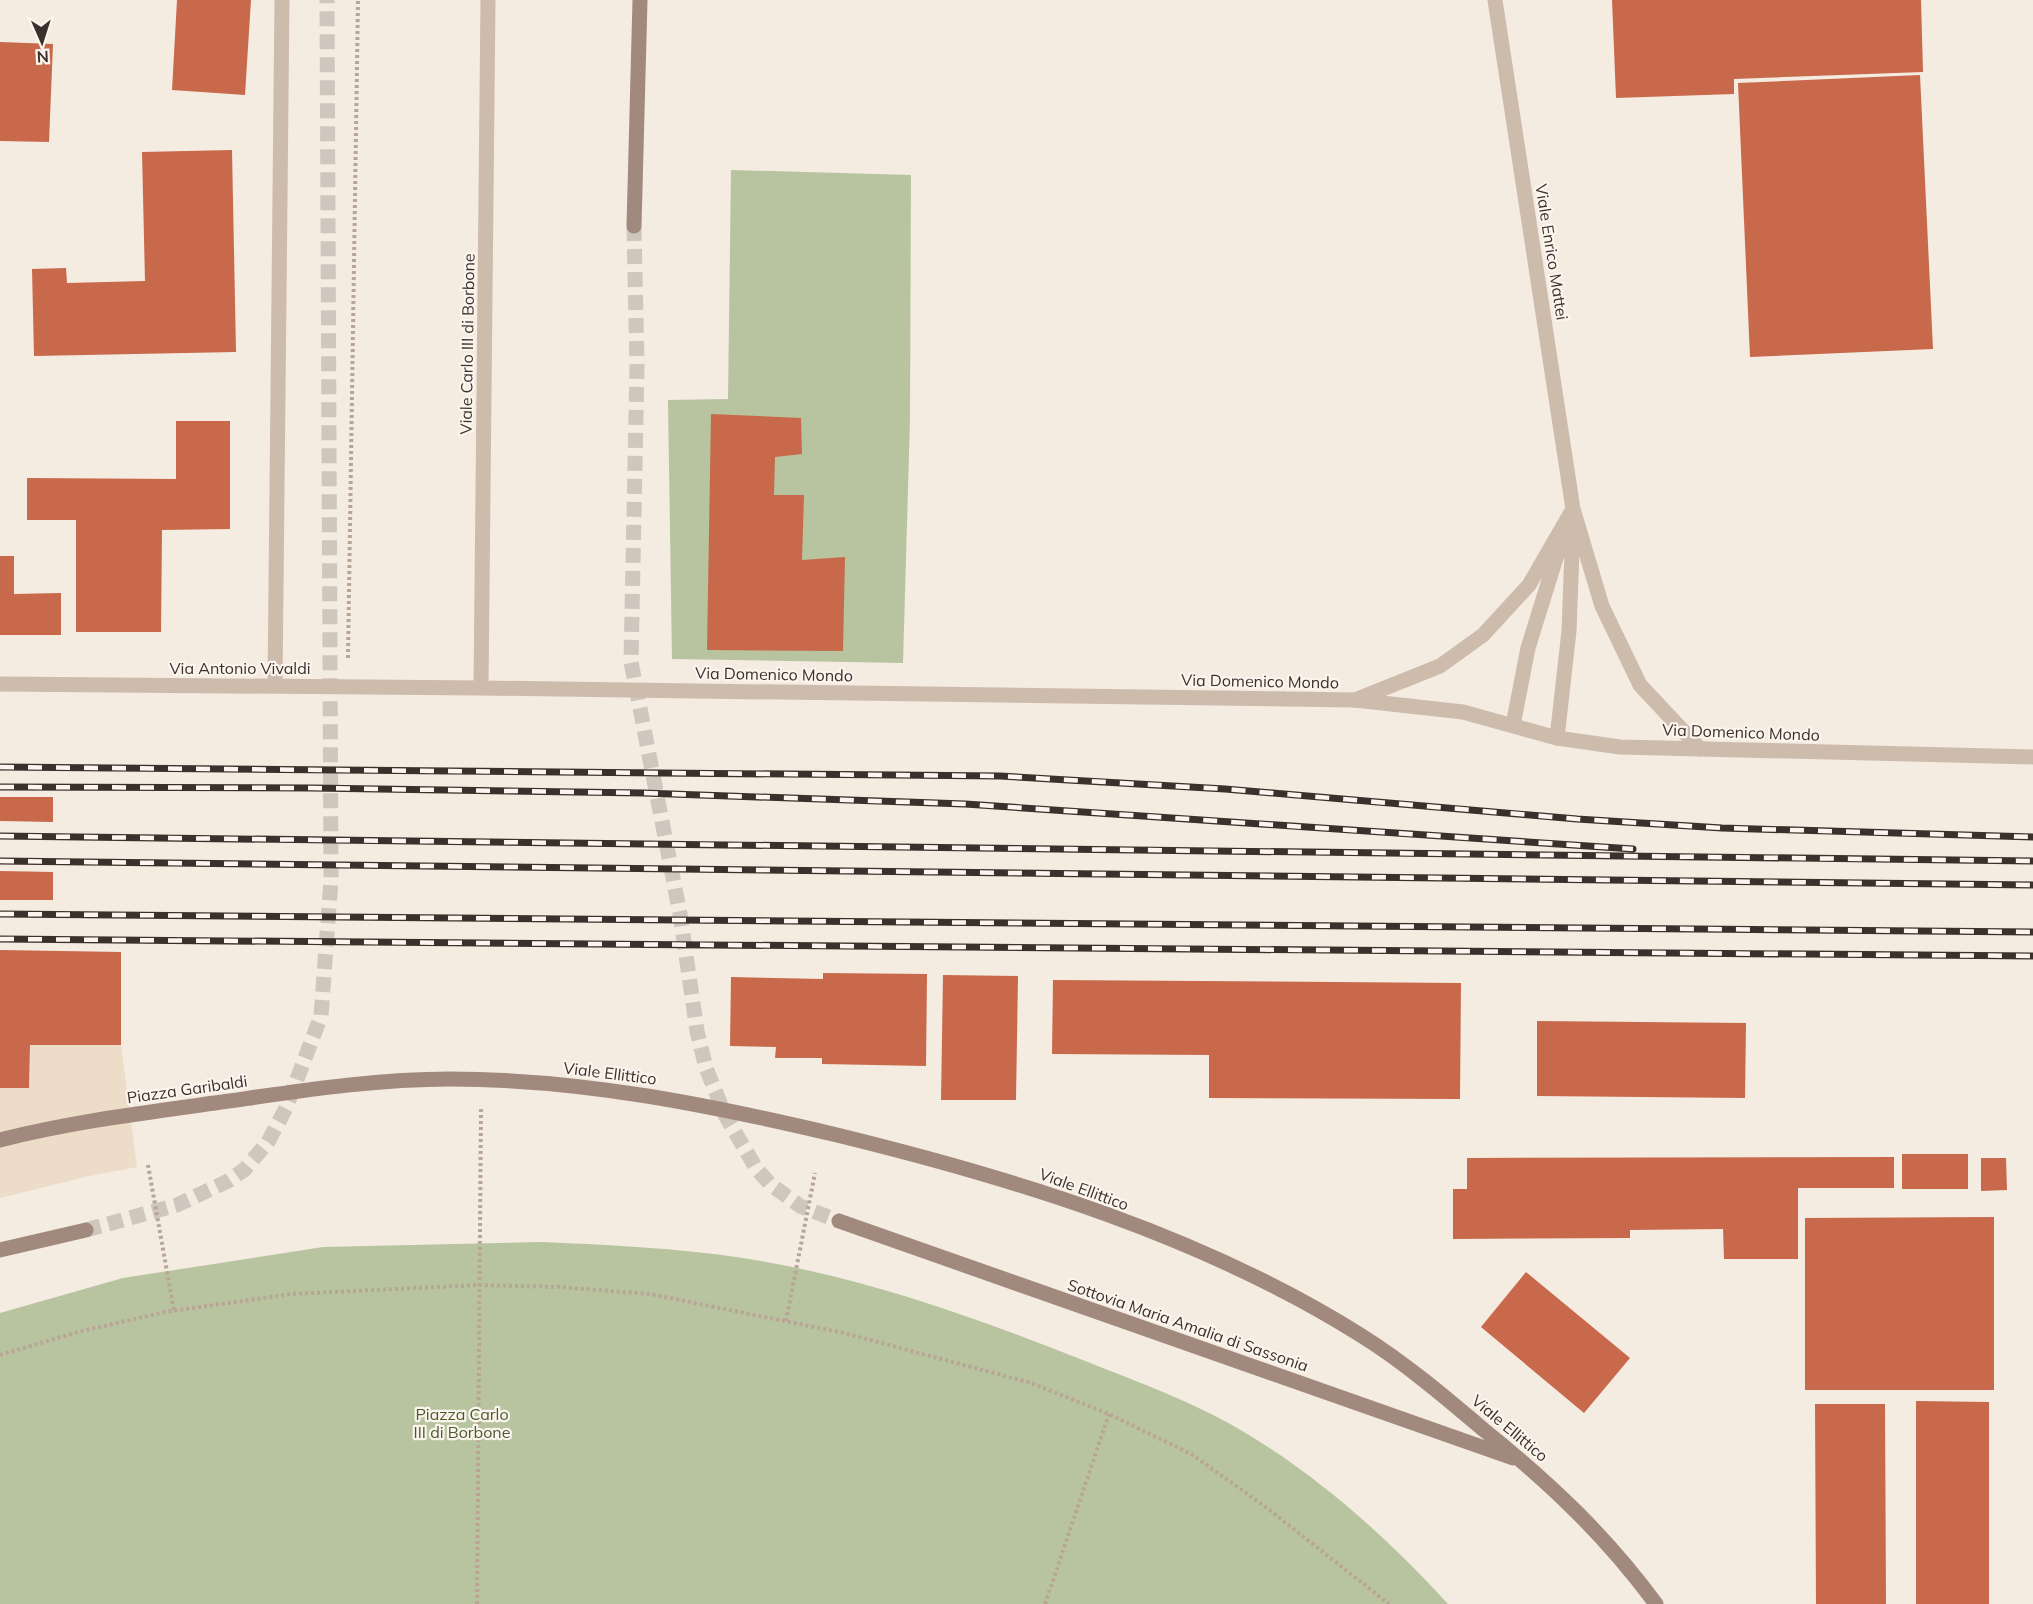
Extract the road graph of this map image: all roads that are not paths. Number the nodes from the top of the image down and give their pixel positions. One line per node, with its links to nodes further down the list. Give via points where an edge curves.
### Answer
1 (282, 0): 8 (street)
2 (488, 0): 9 (street, Viale Carlo III di Borbone)
3 (640, 0): 5 (main road)
4 (1495, 0): 6 (street, Viale Enrico Mattei)
5 (634, 226)
6 (1573, 509): 10 (street, via 1529,585 1484,634 1440,666); 11 (street, Viale Enrico Mattei, via 1537,616); 12 (street, Viale Enrico Mattei, via 1569,631); 13 (street, Viale Enrico Mattei, via 1602,606 1640,685)
7 (0, 684): 8 (street, Via Antonio Vivaldi)
8 (275, 686): 9 (street, Via Antonio Vivaldi)
9 (481, 688): 10 (street, Via Domenico Mondo)
10 (1355, 700): 11 (street, Via Domenico Mondo, via 1463,712)
11 (1512, 725): 12 (street, Via Domenico Mondo)
12 (1557, 738): 13 (street, Via Domenico Mondo, via 1620,747)
13 (1700, 749): 14 (street, Via Domenico Mondo)
14 (2033, 757)
15 (381, 1082): 16 (main road, Piazza Garibaldi, via 131,1115); 20 (main road, Viale Ellittico, via 481,1080 590,1087 731,1111 930,1159 1067,1201 1197,1252 1318,1310 1379,1347)
16 (0, 1140)
17 (839, 1221): 20 (main road, Sottovia Maria Amalia di Sassonia)
18 (86, 1230): 19 (main road)
19 (0, 1250)
20 (1524, 1462): 21 (main road, Viale Ellittico, via 1585,1517)
21 (1656, 1604)

